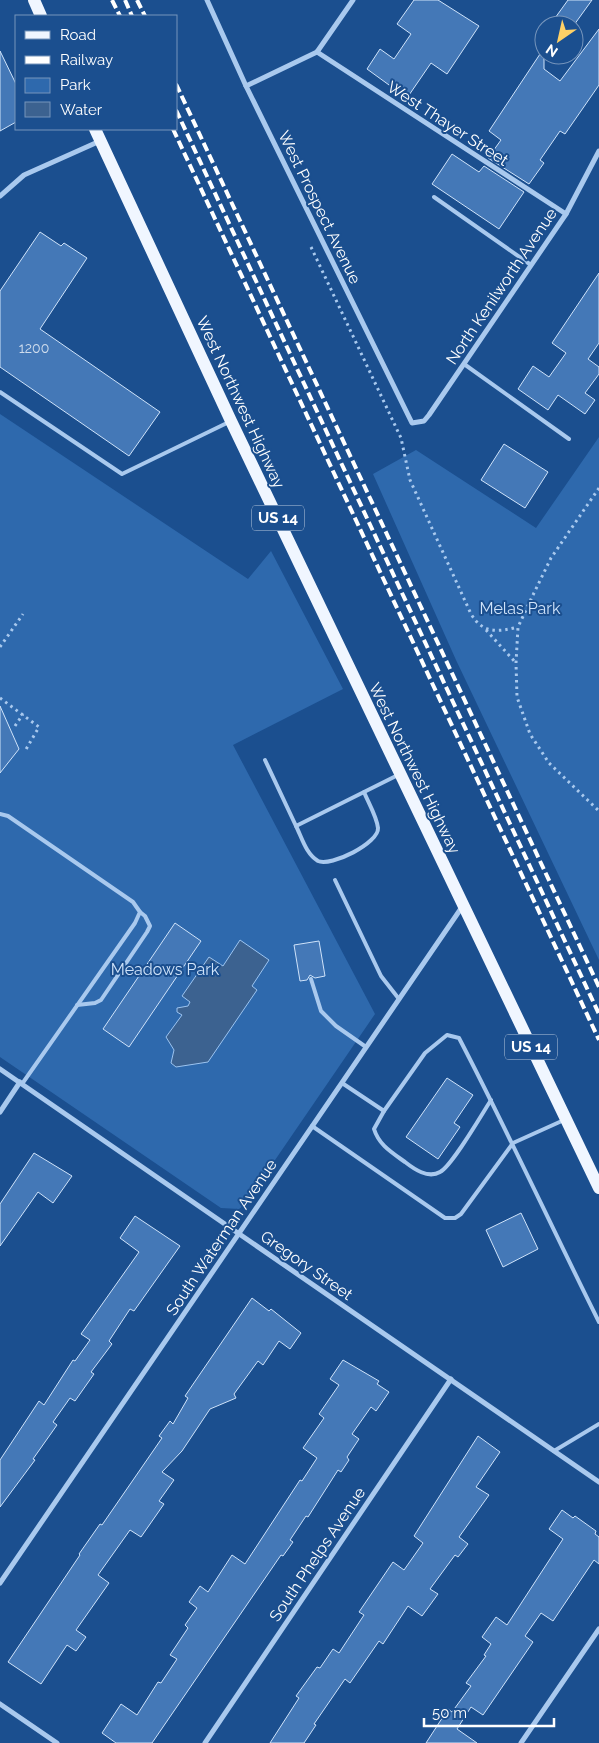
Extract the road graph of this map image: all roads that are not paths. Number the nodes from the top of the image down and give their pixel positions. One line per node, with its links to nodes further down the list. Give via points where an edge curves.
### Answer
1 (34, 0): 4 (main road)
2 (207, 0): 6 (street, West Prospect Avenue)
3 (352, 0): 5 (street)
4 (41, 15)
5 (317, 52): 6 (street); 12 (street, West Thayer Street)
6 (246, 86): 17 (street, West Prospect Avenue)
7 (95, 130): 8 (main road, West Northwest Highway / US 14)
8 (100, 141): 10 (street, via 24,174); 16 (main road, West Northwest Highway / US 14)
9 (599, 151): 12 (street, North Kenilworth Avenue)
10 (0, 196)
11 (434, 197): 13 (lane)
12 (566, 214): 13 (street, North Kenilworth Avenue)
13 (531, 265): 14 (street, North Kenilworth Avenue)
14 (464, 364): 17 (street, North Kenilworth Avenue, via 424,421); 18 (lane)
15 (0, 392): 16 (lane, via 122,474)
16 (231, 421): 20 (main road, West Northwest Highway / US 14)
17 (412, 423)
18 (569, 440)
19 (265, 760): 23 (lane)
20 (400, 774): 21 (lane); 25 (main road, West Northwest Highway / US 14)
21 (364, 792): 23 (lane); 23 (lane, via 378,828 375,836 331,863 320,862 310,855)
22 (0, 814): 26 (lane, via 8,816 133,902)
23 (296, 826)
24 (335, 880): 28 (lane, via 381,976)
25 (463, 906): 28 (street, South Waterman Avenue); 37 (main road, US 14)
26 (140, 912): 29 (lane); 29 (lane, via 149,921 148,932 101,1000)
27 (311, 979): 30 (lane, via 321,1011)
28 (399, 999): 30 (street, South Waterman Avenue)
29 (78, 1005): 32 (lane)
30 (366, 1047): 33 (street, South Waterman Avenue)
31 (0, 1069): 32 (street, Gregory Street)
32 (21, 1083): 36 (street); 41 (street, Gregory Street)
33 (342, 1083): 35 (lane); 38 (street, South Waterman Avenue)
34 (491, 1100): 35 (lane, via 459,1038 447,1035 425,1053); 35 (lane, via 440,1173 425,1174 378,1141 374,1129); 39 (lane)
35 (384, 1111)
36 (0, 1112)
37 (566, 1119): 39 (lane); 40 (main road, US 14)
38 (312, 1126): 39 (lane, via 445,1218 462,1214); 41 (street, South Waterman Avenue)
39 (513, 1143): 42 (lane)
40 (599, 1188)
41 (239, 1233): 43 (street, Gregory Street); 47 (street, South Waterman Avenue)
42 (599, 1322)
43 (451, 1379): 45 (street, Gregory Street); 51 (street, South Phelps Avenue)
44 (599, 1424): 45 (lane)
45 (554, 1451): 46 (street, Gregory Street)
46 (599, 1482)
47 (0, 1583)
48 (598, 1631): 52 (street)
49 (0, 1704): 50 (street)
50 (57, 1743)
51 (205, 1743)
52 (521, 1743)

